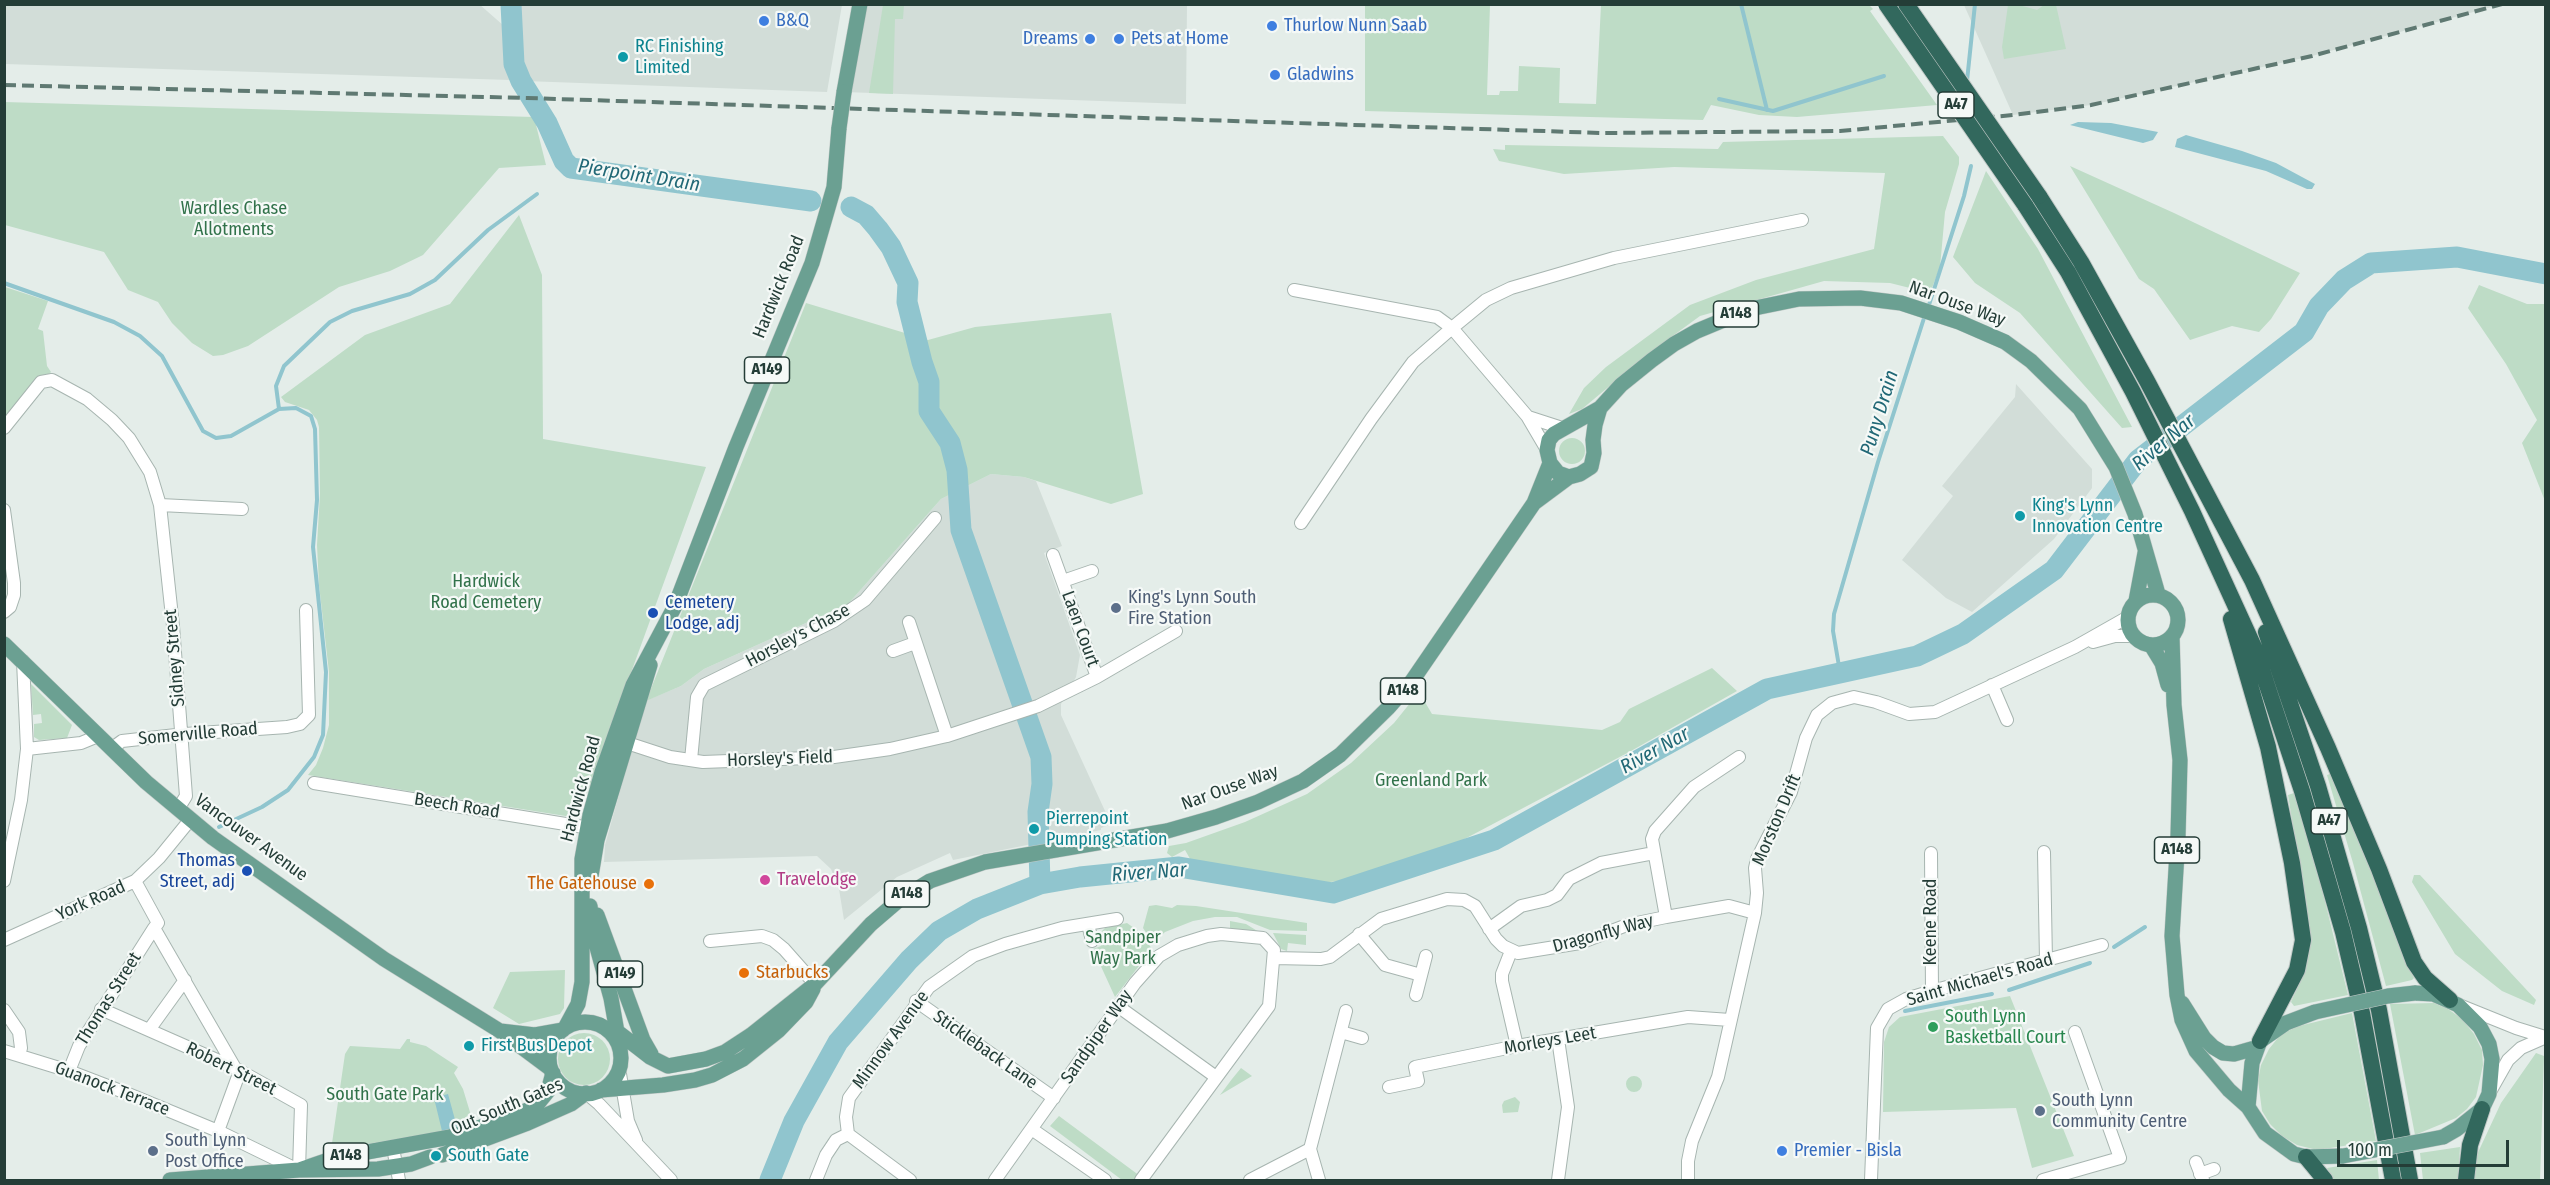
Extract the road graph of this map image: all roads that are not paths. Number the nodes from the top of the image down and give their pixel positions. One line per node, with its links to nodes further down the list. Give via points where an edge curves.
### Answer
1 (860, 4): 49 (main road, Hardwick Road / A149, bridge, via 838,128 834,187 812,263 675,606 633,685)
2 (1886, 4): 4 (highway, A47, bridge)
3 (1906, 4): 4 (highway, A47, bridge)
4 (2032, 200): 15 (highway, A47, via 2081,261); 20 (highway, A47)
5 (1802, 220): 7 (street, via 1614,258 1511,288 1486,300)
6 (1294, 290): 7 (street, via 1437,317)
7 (1452, 328): 9 (street); 22 (street, via 1413,362)
8 (1599, 408): 10 (main road, Nar Ouse Way / A148); 12 (main road, Nar Ouse Way / A148); 23 (main road, Nar Ouse Way / A148, via 1674,344 1750,309 1824,297 1901,303 2005,342 2031,361 2080,410 2116,466)
9 (1527, 416): 10 (street); 13 (street)
10 (1567, 427): 12 (main road, via 1584,430); 13 (main road, Nar Ouse Way / A148, via 1549,440)
11 (4, 428): 17 (street, Sidney Street, via 41,382 63,384 87,399 129,438 150,472)
12 (1593, 440): 14 (main road, Nar Ouse Way / A148, via 1590,466)
13 (1549, 457): 14 (main road, via 1558,473); 16 (main road, Nar Ouse Way / A148)
14 (1569, 477): 16 (main road, Nar Ouse Way / A148)
15 (2198, 477): 85 (highway, A47, via 2252,580 2328,748 2414,962 2425,978); 145 (highway, A47, via 2265,631 2339,854 2379,1010)
16 (1534, 503): 80 (main road, Nar Ouse Way / A148, via 1412,681 1340,755 1303,781 1258,802 1167,831 986,862 930,881 871,924)
17 (160, 505): 18 (street); 46 (street, Sidney Street)
18 (242, 509)
19 (4, 510): 30 (street, via 14,595)
20 (2192, 511): 101 (highway, A47, via 2234,628 2268,747 2300,909 2302,940 2297,970); 144 (highway, A47, via 2255,649 2326,870 2362,1013)
21 (935, 518): 53 (street, Horsley's Chase, via 865,600 834,621 704,685 697,698)
22 (1301, 523)
23 (2146, 550): 27 (main road, Nar Ouse Way / A148); 28 (main road, Nar Ouse Way / A148)
24 (1053, 555): 26 (street, Laen Court)
25 (1092, 571): 26 (street, Laen Court)
26 (1063, 581): 42 (street, Laen Court)
27 (2158, 594): 28 (main road); 35 (main road, via 2171,600 2178,612 2178,626)
28 (2136, 600): 31 (main road)
29 (306, 610): 46 (street, Somerville Road, via 309,715 300,724)
30 (4, 612)
31 (2128, 617): 34 (main road); 39 (street, Morston Drift)
32 (909, 622): 36 (street)
33 (1176, 631): 42 (street, Horsley's Field)
34 (2133, 636): 38 (main road); 39 (street, Morston Drift, via 2115,636)
35 (2172, 637): 38 (main road); 44 (main road, A148)
36 (915, 643): 40 (street); 48 (street)
37 (4, 644): 41 (main road, Vancouver Avenue)
38 (2151, 645): 44 (main road, A148, via 2162,663)
39 (2075, 647): 43 (street, Morston Drift)
40 (893, 651)
41 (23, 661): 47 (main road, Vancouver Avenue); 50 (street)
42 (1097, 677): 48 (street, Horsley's Field, via 1033,708)
43 (1992, 685): 45 (street); 63 (street, Morston Drift, via 1935,712 1910,714 1854,697 1832,703 1817,715 1806,738 1791,792 1757,859)
44 (2174, 705): 83 (main road, A148, via 2180,760 2172,936)
45 (2007, 720)
46 (181, 734): 51 (street, Somerville Road, via 122,741); 55 (street, Sidney Street)
47 (98, 736): 50 (street, via 81,743); 51 (main road, Vancouver Avenue)
48 (947, 736): 53 (street, Horsley's Field, via 834,758)
49 (621, 741): 53 (street, Horsley's Field); 56 (main road, Hardwick Road / A149, via 602,772)
50 (27, 749): 60 (street)
51 (111, 749): 55 (main road, Vancouver Avenue)
52 (1739, 758): 58 (street, via 1694,788 1660,823 1652,839)
53 (691, 760)
54 (314, 783): 56 (street, Beech Road)
55 (184, 815): 61 (street, York Road, via 159,858); 94 (main road, Vancouver Avenue, via 384,958)
56 (594, 829): 62 (main road, Hardwick Road / A149); 92 (main road, Hardwick Road / A149, via 581,890 582,982 578,1004)
57 (2044, 852): 77 (street)
58 (1654, 853): 64 (street); 68 (street, via 1601,863 1569,879 1557,896 1521,906)
59 (1931, 853): 81 (street, Keene Road)
60 (4, 881)
61 (135, 881): 67 (street, via 158,923); 70 (street, York Road)
62 (589, 887): 97 (main road, Hardwick Road / A149, via 595,940); 106 (main road, Hardwick Road / A149, via 643,1040)
63 (1755, 913): 64 (street, Dragonfly Way, via 1729,906); 90 (street, Morston Drift)
64 (1666, 917): 74 (street, Dragonfly Way, via 1627,925 1580,943 1527,953)
65 (1117, 919): 66 (street, Minnow Avenue)
66 (1088, 924): 72 (street); 84 (street, Minnow Avenue, via 1029,937 972,956)
67 (154, 928): 79 (street); 87 (street, Thomas Street)
68 (1490, 929): 69 (street, via 1475,906 1458,898 1381,920); 74 (street)
69 (1359, 934): 76 (street, via 1330,957); 78 (street, via 1385,965)
70 (4, 940)
71 (710, 941): 80 (street, via 762,936 773,940)
72 (1092, 941)
73 (2102, 945): 77 (street, Saint Michael's Road)
74 (1511, 951): 102 (street, via 1502,981)
75 (1426, 956): 78 (street)
76 (1274, 958): 86 (street, Sandpiper Way, via 1271,945 1263,938 1221,934 1190,940 1149,964); 111 (street, via 1269,1005)
77 (2046, 961): 81 (street, Saint Michael's Road)
78 (1421, 975): 82 (street)
79 (185, 980): 93 (street); 108 (street)
80 (815, 984): 106 (main road, Nar Ouse Way / A148, via 751,1035 715,1056 668,1066); 113 (main road, Nar Ouse Way / A148, via 794,1016 743,1059 695,1080)
81 (1932, 991): 141 (street, Saint Michael's Road, via 1888,1008 1876,1028)
82 (1416, 995)
83 (2177, 995): 101 (main road, A148, via 2213,1047 2234,1054); 117 (main road, A148, via 2182,1020 2196,1051)
84 (916, 1001): 115 (street, Stickleback Lane); 120 (street, Minnow Avenue, via 849,1098)
85 (2454, 1002): 98 (street); 101 (main road, A148, bridge, via 2433,994 2415,993 2315,1012 2286,1023); 116 (main road, via 2480,1027 2489,1044 2493,1073)
86 (1119, 1007): 111 (street); 115 (street, Sandpiper Way)
87 (101, 1009): 93 (street, Robert Street); 109 (street, Thomas Street, via 78,1046)
88 (4, 1010): 105 (street, via 19,1032)
89 (1346, 1011): 95 (street)
90 (1730, 1020): 100 (street, Morleys Leet, via 1688,1017); 140 (street, Morston Drift, via 1718,1077 1692,1141)
91 (603, 1027): 92 (main road, via 583,1022); 97 (main road, Nar Ouse Way / A148); 103 (main road)
92 (564, 1029): 94 (main road, Vancouver Avenue, via 535,1035); 110 (main road, via 551,1047)
93 (149, 1030): 108 (street, Robert Street)
94 (500, 1031): 110 (main road, Vancouver Avenue)
95 (1341, 1032): 99 (street); 123 (street)
96 (2075, 1032): 142 (street, via 2120,1158)
97 (619, 1033): 103 (main road, Hardwick Road / A149); 106 (main road, Nar Ouse Way / A148)
98 (2545, 1037): 116 (street, via 2521,1048 2508,1060)
99 (1362, 1038)
100 (1558, 1039): 102 (street, Morleys Leet); 139 (street, via 1568,1107)
101 (2258, 1045): 117 (main road)
102 (1517, 1046): 112 (street, Morleys Leet, via 1415,1067 1418,1082)
103 (620, 1049): 107 (main road)
104 (4, 1051): 105 (street, Guanock Terrace)
105 (19, 1055): 109 (street, Guanock Terrace)
106 (654, 1059)
107 (619, 1068): 113 (street); 114 (main road, via 615,1078)
108 (238, 1069): 119 (street); 126 (street, Robert Street, via 301,1104)
109 (69, 1071): 119 (street, Guanock Terrace)
110 (552, 1071): 114 (main road, via 563,1086 578,1093); 122 (main road, Out South Gates / A148, via 548,1091 528,1111 478,1130)
111 (1216, 1077): 136 (street)
112 (1389, 1087)
113 (624, 1089): 114 (main road, Nar Ouse Way / A148); 121 (street, via 628,1121)
114 (593, 1092): 121 (street); 128 (main road, Out South Gates / A148, via 550,1114)
115 (1054, 1098): 118 (street, Sandpiper Way)
116 (2485, 1101): 124 (main road, A148, bridge, via 2457,1129 2443,1137 2343,1155); 146 (highway, via 2470,1145)
117 (2248, 1107): 124 (main road, A148, via 2265,1133 2294,1154)
118 (1033, 1130): 134 (street, Sandpiper Way); 135 (street)
119 (219, 1131): 126 (street, Guanock Terrace)
120 (848, 1134): 132 (street, via 836,1140); 133 (street)
121 (640, 1146): 131 (street)
122 (393, 1148): 126 (main road, A148, via 334,1158); 128 (street)
123 (1310, 1149): 137 (street); 138 (street)
124 (2306, 1157): 143 (highway)
125 (2214, 1169): 127 (street)
126 (300, 1170): 128 (main road, A148); 129 (main road, A148)
127 (2200, 1172)
128 (398, 1173)
129 (201, 1179): 130 (main road, A148)
130 (170, 1180)
131 (671, 1180)
132 (816, 1180)
133 (910, 1180)
134 (995, 1180)
135 (1105, 1180)
136 (1141, 1180)
137 (1250, 1180)
138 (1319, 1180)
139 (1558, 1180)
140 (1688, 1180)
141 (1871, 1180)
142 (2043, 1180)
143 (2325, 1180)
144 (2393, 1180)
145 (2410, 1180)
146 (2466, 1180)

